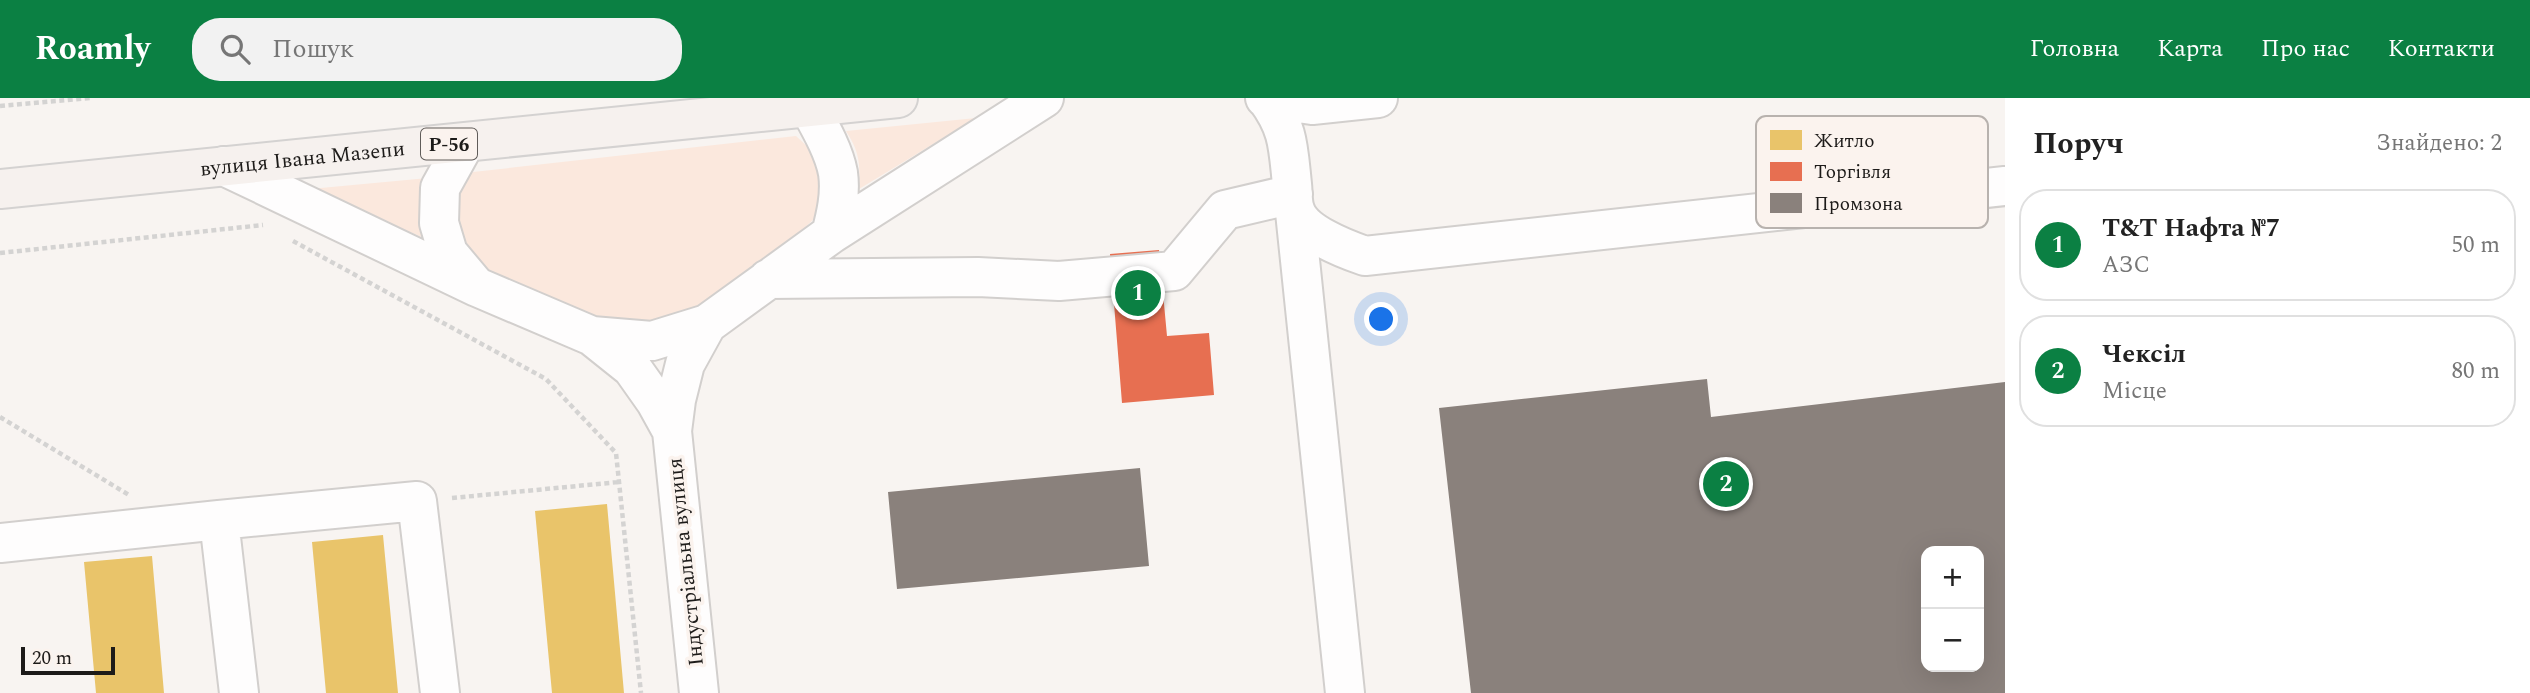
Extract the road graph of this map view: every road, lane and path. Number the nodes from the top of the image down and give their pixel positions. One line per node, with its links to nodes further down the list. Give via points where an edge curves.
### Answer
1 (90, 98): 7 (path)
2 (898, 98): 8 (main road, вулиця Івана Мазепи / Р-56)
3 (1044, 98): 16 (street)
4 (1266, 98): 6 (street); 9 (street)
5 (1378, 98): 6 (street)
6 (1312, 105): 9 (street)
7 (0, 106)
8 (809, 107): 10 (main road, вулиця Івана Мазепи / Р-56); 16 (street, via 838,173 838,204)
9 (1287, 134): 13 (street)
10 (465, 143): 11 (main road, вулиця Івана Мазепи / Р-56); 20 (street, via 440,188 439,223 448,253)
11 (224, 166): 12 (main road, вулиця Івана Мазепи / Р-56); 20 (street)
12 (0, 189)
13 (1294, 203): 14 (street, via 1314,233 1365,256); 19 (street, via 1225,210 1174,271 1059,281 978,276); 34 (street)
14 (1756, 213)
15 (274, 231): 18 (path, via 262,224)
16 (831, 234): 19 (street)
17 (285, 237): 25 (path, via 546,379 615,453)
18 (0, 253)
19 (768, 279): 21 (street)
20 (477, 287): 22 (street)
21 (707, 324): 22 (street, via 652,341); 24 (street, Індустріальна вулиця, via 685,365)
22 (592, 336): 24 (street, Індустріальна вулиця, via 632,368)
23 (0, 417): 26 (path)
24 (672, 431): 33 (street, Індустріальна вулиця)
25 (618, 481): 27 (path); 32 (path)
26 (130, 495)
27 (417, 501): 28 (street); 31 (street)
28 (219, 520): 29 (street); 30 (street)
29 (0, 543)
30 (239, 693)
31 (440, 693)
32 (641, 693)
33 (699, 693)
34 (1345, 693)

